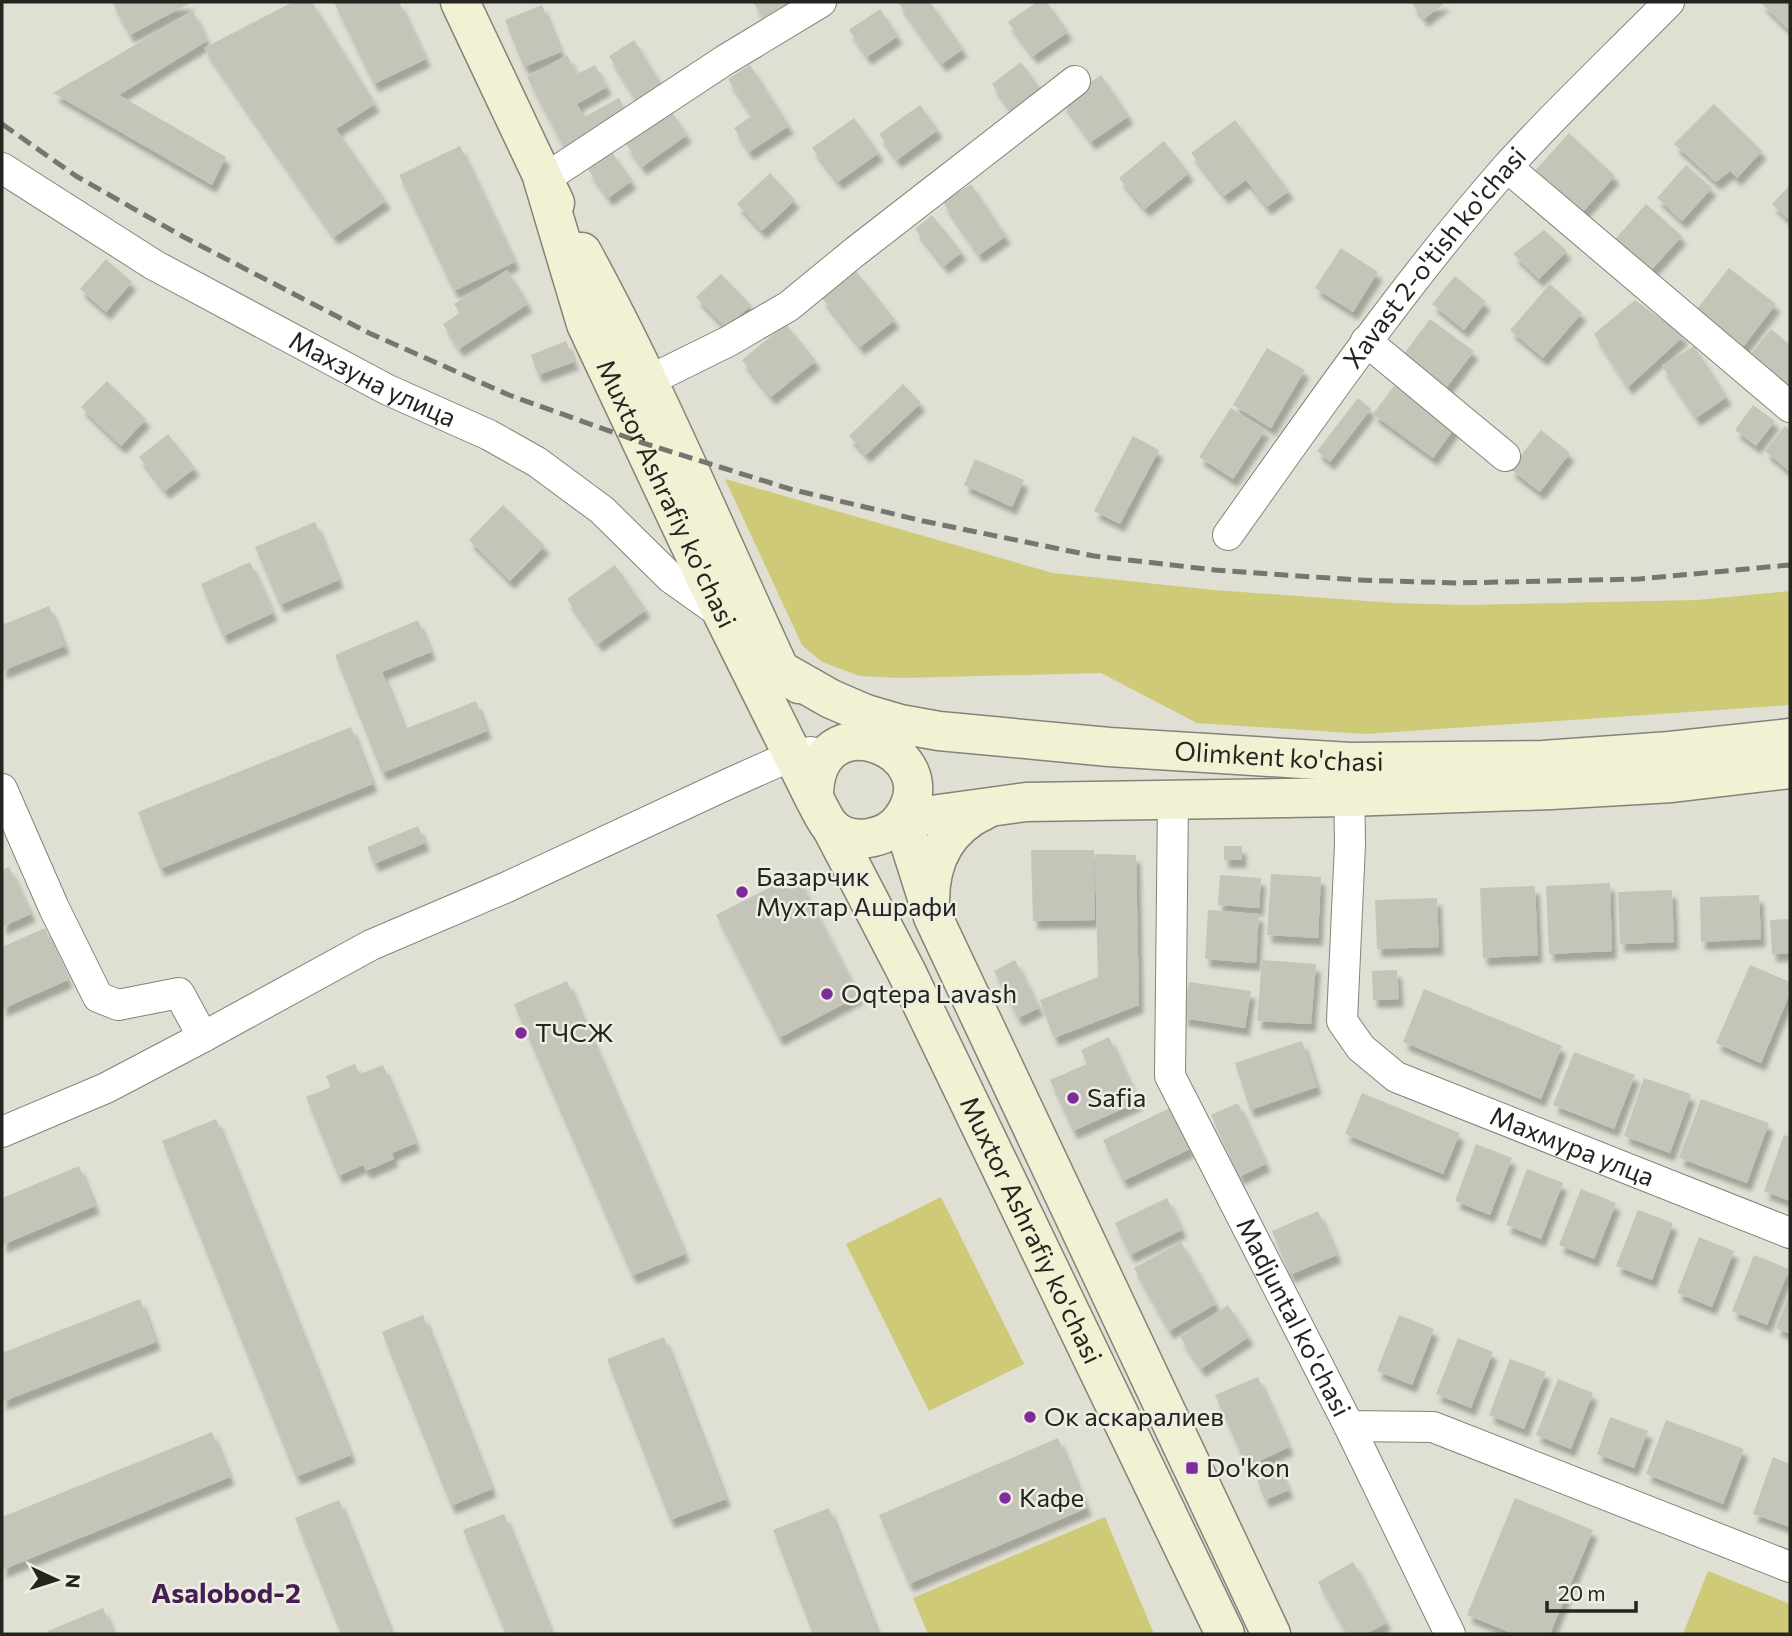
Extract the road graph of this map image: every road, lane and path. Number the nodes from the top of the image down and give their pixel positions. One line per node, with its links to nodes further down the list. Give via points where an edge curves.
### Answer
1 (460, 2): 7 (main road, Muxtor Ashrafiy ko'chasi)
2 (821, 2): 7 (street)
3 (1669, 2): 5 (street, Xavast 2-o'tish ko'chasi)
4 (1075, 81): 9 (street, via 789,306)
5 (1507, 167): 8 (street, Xavast 2-o'tish ko'chasi); 10 (street)
6 (2, 168): 13 (street, Махзуна улица, via 154,265 388,390 537,462 602,510 671,578)
7 (542, 180): 9 (main road, Muxtor Ashrafiy ko'chasi); 13 (main road, Muxtor Ashrafiy ko'chasi, via 586,324)
8 (1366, 341): 11 (street); 12 (street, Xavast 2-o'tish ko'chasi)
9 (648, 382): 14 (main road, Muxtor Ashrafiy ko'chasi)
10 (1790, 407)
11 (1505, 456)
12 (1228, 535)
13 (723, 615): 18 (main road, Muxtor Ashrafiy ko'chasi)
14 (780, 670): 15 (main road, Olimkent ko'chasi, via 866,714); 17 (main road, Muxtor Ashrafiy ko'chasi)
15 (939, 732): 17 (main road); 20 (main road, Olimkent ko'chasi, via 1109,747)
16 (1790, 738): 20 (main road, Olimkent ko'chasi)
17 (857, 743): 18 (street); 24 (main road, via 828,755 818,769 814,781); 25 (main road, via 888,748 901,758 912,788)
18 (793, 755): 24 (main road, Muxtor Ashrafiy ko'chasi); 27 (street, via 370,945)
19 (1790, 769): 20 (main road, Olimkent ko'chasi, via 1672,783 1550,790)
20 (1349, 779): 22 (main road, Olimkent ko'chasi); 29 (street, Махмура улца, via 1342,1021 1361,1048 1396,1077)
21 (2, 789): 27 (street, via 98,997 118,1005 179,993)
22 (1173, 799): 23 (main road, Olimkent ko'chasi, via 1026,802); 30 (street, Madjuntal ko'chasi, via 1170,1076)
23 (986, 810): 25 (main road, Olimkent ko'chasi); 26 (main road, Muxtor Ashrafiy ko'chasi, via 957,827 939,851 931,882)
24 (823, 813): 25 (main road, via 846,836 861,839 891,831); 32 (main road, Muxtor Ashrafiy ko'chasi, via 918,995)
25 (902, 819): 26 (main road, Muxtor Ashrafiy ko'chasi)
26 (933, 917): 33 (main road, Muxtor Ashrafiy ko'chasi)
27 (203, 1038): 28 (street, via 106,1088)
28 (2, 1132)
29 (1790, 1233)
30 (1349, 1426): 31 (street, Madjuntal ko'chasi, via 1433,1427); 34 (street)
31 (1790, 1567)
32 (1225, 1634)
33 (1271, 1634)
34 (1450, 1634)

